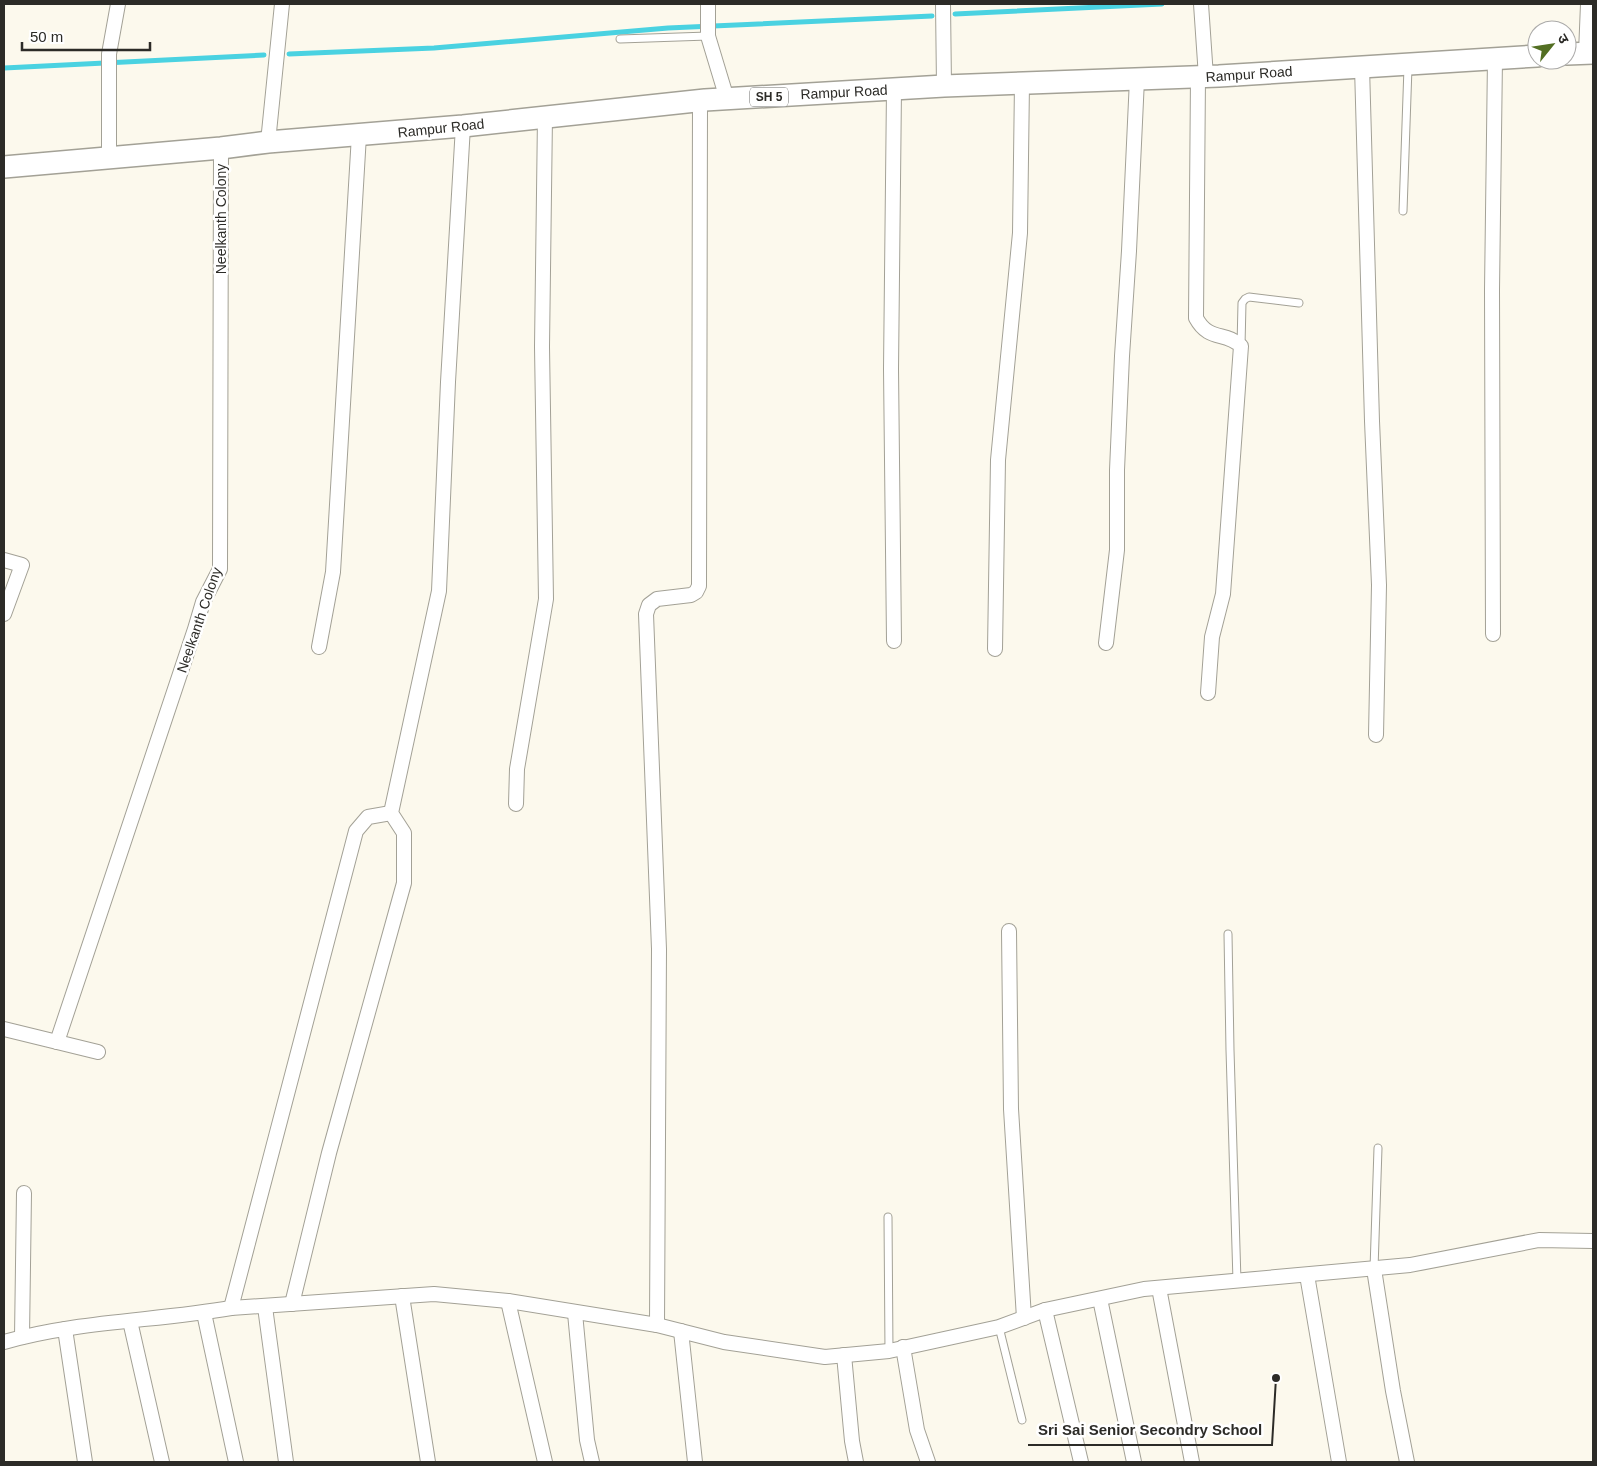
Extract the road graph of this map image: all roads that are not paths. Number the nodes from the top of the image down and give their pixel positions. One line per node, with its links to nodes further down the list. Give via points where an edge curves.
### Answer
1 (118, 4): 26 (street, via 108,73)
2 (282, 4): 24 (street)
3 (943, 4): 17 (street)
4 (1201, 4): 14 (street)
5 (1588, 4): 9 (street)
6 (708, 11): 7 (street)
7 (708, 34): 8 (lane); 19 (street)
8 (620, 39)
9 (1582, 53)
10 (1527, 56): 11 (main road, Rampur Road / SH 5)
11 (1495, 58): 12 (main road, Rampur Road / SH 5); 33 (street)
12 (1408, 64): 13 (main road, Rampur Road / SH 5); 28 (lane)
13 (1362, 67): 14 (main road, Rampur Road / SH 5); 39 (street, via 1380,586)
14 (1202, 77): 15 (main road, Rampur Road / SH 5); 30 (street, via 1196,318 1207,332 1236,341)
15 (1137, 79): 16 (main road, Rampur Road / SH 5); 35 (street, via 1121,375 1117,550)
16 (1022, 84): 17 (main road, Rampur Road / SH 5); 37 (street, via 1020,233 998,460)
17 (944, 86): 18 (main road, Rampur Road / SH 5)
18 (894, 89): 19 (main road, Rampur Road / SH 5); 34 (street, via 891,369)
19 (727, 99): 20 (main road, Rampur Road / SH 5)
20 (700, 101): 21 (main road, Rampur Road / SH 5); 66 (street, via 699,586 691,595 657,599 649,605 646,614 659,949)
21 (545, 116): 22 (main road, Rampur Road / SH 5); 40 (street, via 542,347 546,599 517,769)
22 (463, 126): 23 (main road, Rampur Road / SH 5); 41 (street, via 439,591)
23 (359, 136): 24 (main road, Rampur Road / SH 5); 36 (street, via 333,572)
24 (268, 142): 25 (main road, Rampur Road / SH 5)
25 (222, 148): 26 (main road, Rampur Road / SH 5); 45 (street, Neelkanth Colony, via 220,569 203,602)
26 (110, 157): 27 (main road, Rampur Road / SH 5)
27 (4, 167)
28 (1403, 211)
29 (1299, 303): 30 (lane, via 1245,299 1242,303)
30 (1241, 346): 38 (street, via 1223,594 1212,637)
31 (4, 560): 32 (street, via 22,565)
32 (4, 614)
33 (1493, 634)
34 (894, 641)
35 (1106, 643)
36 (319, 647)
37 (995, 649)
38 (1208, 694)
39 (1376, 735)
40 (516, 804)
41 (391, 813): 58 (street, via 404,834 404,883 329,1153); 60 (street, via 368,817 356,831)
42 (1009, 932): 64 (street, via 1011,1109)
43 (1228, 934): 53 (lane)
44 (4, 1029): 45 (street)
45 (57, 1042): 46 (street)
46 (98, 1052)
47 (1378, 1148): 51 (lane)
48 (24, 1192): 70 (street)
49 (888, 1217): 73 (lane)
50 (1593, 1241): 51 (street, via 1539,1240)
51 (1374, 1269): 52 (street); 90 (street)
52 (1306, 1275): 53 (street); 89 (street)
53 (1238, 1281): 54 (street)
54 (1160, 1288): 56 (street); 88 (street)
55 (402, 1296): 57 (street, via 434,1294); 58 (street); 80 (street)
56 (1100, 1299): 61 (street); 87 (street)
57 (508, 1301): 63 (street); 81 (street)
58 (292, 1304): 59 (street)
59 (266, 1307): 60 (street); 79 (street)
60 (231, 1308): 62 (street)
61 (1045, 1310): 64 (street); 86 (street)
62 (204, 1313): 65 (street); 78 (street)
63 (575, 1313): 66 (street); 82 (street)
64 (1024, 1318): 67 (street)
65 (130, 1321): 68 (street); 77 (street)
66 (657, 1326): 69 (street)
67 (999, 1327): 72 (street); 75 (lane)
68 (65, 1330): 70 (street); 76 (street)
69 (681, 1331): 74 (street, via 724,1342 825,1357); 83 (street)
70 (22, 1336): 71 (street)
71 (4, 1342)
72 (903, 1347): 73 (street); 85 (street, via 917,1430)
73 (889, 1350): 74 (street)
74 (844, 1355): 84 (street)
75 (1022, 1420)
76 (85, 1462)
77 (162, 1462)
78 (236, 1462)
79 (286, 1462)
80 (428, 1462)
81 (545, 1462)
82 (592, 1462)
83 (695, 1462)
84 (856, 1462)
85 (928, 1462)
86 (1081, 1462)
87 (1134, 1462)
88 (1192, 1462)
89 (1339, 1462)
90 (1407, 1462)

